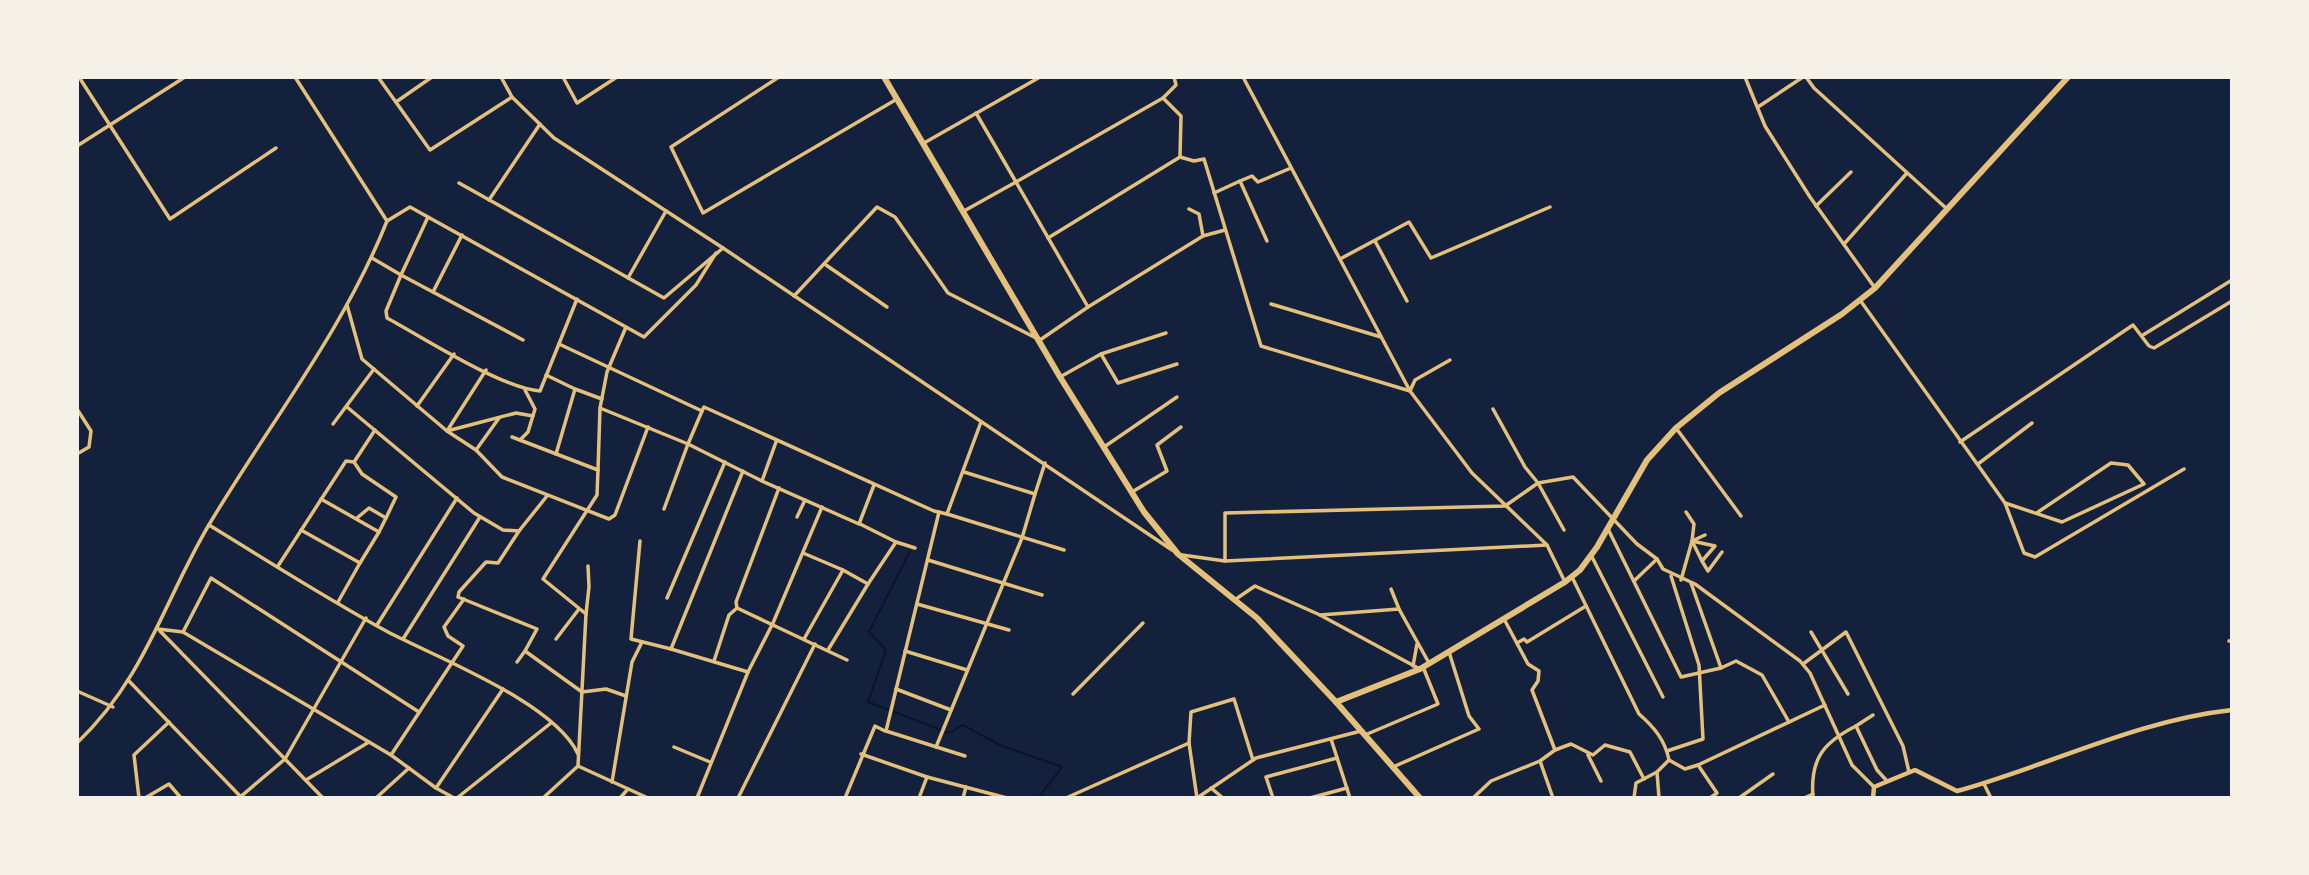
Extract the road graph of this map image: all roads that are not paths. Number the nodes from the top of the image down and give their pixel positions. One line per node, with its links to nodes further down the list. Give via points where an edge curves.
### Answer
1 (79, 77): 24 (street)
2 (185, 77): 24 (street)
3 (295, 77): 44 (street)
4 (378, 77): 20 (street)
5 (432, 77): 20 (street)
6 (501, 77): 17 (street)
7 (563, 77): 8 (street, via 577,103)
8 (617, 77)
9 (779, 77): 19 (street, via 671,147 704,213)
10 (884, 77): 19 (main road)
11 (1041, 77): 22 (street)
12 (1174, 77): 18 (street, via 1176,85)
13 (1243, 77): 29 (street)
14 (1745, 77): 21 (street)
15 (1805, 77): 21 (street); 31 (street)
16 (2068, 77): 42 (main road)
17 (512, 97): 20 (street, via 430,150); 23 (street)
18 (1163, 98): 28 (street, via 1181,116); 33 (street)
19 (897, 99): 25 (main road)
20 (396, 102)
21 (1758, 107): 37 (street, via 1765,126)
22 (976, 113): 25 (street); 33 (street)
23 (540, 124): 36 (street); 40 (street, via 554,138)
24 (110, 125): 26 (street); 27 (street, via 170,219)
25 (924, 143): 41 (main road)
26 (77, 146)
27 (276, 148)
28 (1180, 157): 35 (street, via 1204,159); 48 (street)
29 (1291, 168): 32 (street, via 1258,182 1252,176); 55 (street)
30 (1851, 172): 37 (street)
31 (1907, 173): 42 (street); 51 (street)
32 (1240, 180): 35 (street); 49 (street)
33 (1016, 182): 41 (street); 48 (street)
34 (458, 183): 36 (street)
35 (1214, 193): 45 (street)
36 (489, 200): 58 (street)
37 (1816, 206): 51 (street)
38 (1550, 207): 50 (street, via 1431,258 1409,222)
39 (1189, 209): 47 (street, via 1199,214)
40 (666, 211): 52 (street); 58 (street)
41 (964, 211): 76 (main road)
42 (1949, 211): 60 (main road)
43 (428, 217): 44 (street, via 410,207); 46 (street); 57 (street)
44 (387, 221): 54 (street)
45 (1226, 230): 47 (street); 89 (street, via 1261,346)
46 (462, 235): 61 (street); 63 (street)
47 (1203, 236): 70 (street)
48 (1048, 238): 70 (street)
49 (1267, 241)
50 (1374, 241): 55 (street); 65 (street)
51 (1844, 244): 60 (street)
52 (723, 247): 53 (street); 62 (street)
53 (716, 253): 58 (street, via 664,298); 71 (street, via 696,285 644,337)
54 (372, 258): 57 (street); 68 (street)
55 (1340, 259): 74 (street)
56 (826, 265): 62 (street); 69 (street); 76 (street, via 877,207 895,217 948,293)
57 (401, 275): 61 (street); 78 (street, via 387,318)
58 (628, 278)
59 (2232, 280): 73 (street)
60 (1875, 288): 64 (main road)
61 (433, 292): 75 (street)
62 (794, 296): 100 (street)
63 (577, 299): 71 (street); 77 (street)
64 (1860, 300): 105 (main road, via 1751,371); 111 (street)
65 (1408, 301)
66 (2232, 302): 73 (street, via 2154,348)
67 (1271, 304): 74 (street)
68 (347, 305): 82 (street, via 362,359); 151 (street)
69 (887, 307)
70 (1088, 307): 76 (street)
71 (626, 327): 83 (street)
72 (1167, 333): 79 (street)
73 (2143, 335): 111 (street, via 2133,324)
74 (1381, 337): 89 (street)
75 (523, 340)
76 (1040, 340): 86 (main road)
77 (559, 344): 83 (street); 85 (street)
78 (454, 354): 84 (street); 92 (street)
79 (1101, 354): 81 (street, via 1118,383); 86 (street)
80 (1450, 360): 89 (street, via 1415,380)
81 (1177, 364)
82 (374, 369): 92 (street); 93 (street)
83 (608, 369): 91 (street); 97 (street)
84 (486, 370): 88 (street); 107 (street)
85 (546, 375): 87 (street); 88 (street, via 540,391)
86 (1060, 377): 113 (main road)
87 (575, 389): 91 (street); 116 (street)
88 (525, 390): 98 (street, via 535,409)
89 (1409, 391): 136 (street, via 1472,473)
90 (1177, 397): 113 (street)
91 (602, 398): 94 (street)
92 (417, 406): 107 (street)
93 (347, 407): 102 (street); 106 (street)
94 (600, 408): 103 (street); 122 (street)
95 (77, 409): 115 (street, via 91,431 89,447)
96 (1493, 409): 126 (street)
97 (702, 411): 110 (street, via 704,407); 112 (street)
98 (533, 416): 99 (street, via 516,413); 109 (street)
99 (500, 417): 107 (street); 114 (street)
100 (981, 422): 119 (street); 124 (street)
101 (2032, 423): 120 (street)
102 (333, 424)
103 (648, 427): 112 (street); 139 (street, via 615,515 609,519)
104 (1181, 427): 129 (street, via 1157,445 1167,471)
105 (1676, 428): 144 (street); 148 (main road, via 1647,460)
106 (375, 430): 117 (street); 132 (street)
107 (447, 431): 114 (street)
108 (512, 437): 109 (street)
109 (520, 440): 116 (street)
110 (776, 442): 125 (street); 127 (street)
111 (1960, 442): 120 (street)
112 (688, 444): 118 (street); 138 (street)
113 (1103, 447): 129 (main road)
114 (476, 450): 131 (street, via 502,477)
115 (77, 454)
116 (556, 454): 122 (street)
117 (354, 462): 133 (street, via 346,461); 147 (street, via 362,474 396,496)
118 (725, 462): 123 (street); 187 (street)
119 (1045, 463): 130 (street); 167 (street)
120 (1978, 464): 135 (street)
121 (2184, 469): 135 (street, via 2035,557 2019,546)
122 (598, 470): 139 (street, via 597,495)
123 (743, 471): 125 (street); 215 (street)
124 (963, 472): 130 (street); 143 (street)
125 (762, 481): 128 (street)
126 (1538, 483): 136 (street); 148 (street, via 1573,477); 154 (street)
127 (874, 485): 140 (street); 150 (street)
128 (779, 488): 134 (street); 193 (street)
129 (1132, 492): 167 (main road)
130 (1035, 494): 158 (street)
131 (547, 496): 139 (street); 155 (street)
132 (457, 498): 145 (street); 203 (street)
133 (321, 499): 149 (street); 153 (street)
134 (805, 500): 137 (street); 146 (street)
135 (2005, 503): 142 (street)
136 (1505, 506): 162 (street); 171 (street, via 1225,513)
137 (822, 507): 150 (street); 165 (street)
138 (664, 509)
139 (585, 512): 194 (street, via 543,579)
140 (939, 512): 143 (street); 170 (street)
141 (1686, 512): 160 (street, via 1694,524)
142 (2038, 512): 142 (street, via 2062,522 2144,484 2128,465 2111,463)
143 (947, 514): 158 (street)
144 (1741, 516)
145 (480, 517): 155 (street, via 503,530); 208 (street)
146 (797, 517)
147 (386, 518): 149 (street, via 369,508); 156 (street)
148 (1613, 518): 152 (main road); 169 (street)
149 (356, 519): 156 (street)
150 (859, 524): 161 (street)
151 (209, 526): 174 (street); 204 (street)
152 (1608, 529): 168 (main road); 180 (street)
153 (302, 530): 173 (street); 174 (street)
154 (1564, 530)
155 (519, 531): 188 (street, via 498,563 486,562 459,592 458,597)
156 (379, 532): 173 (street)
157 (1704, 536): 160 (street)
158 (1022, 538): 164 (street); 182 (street)
159 (640, 541): 211 (street, via 631,639)
160 (1692, 541): 172 (street); 172 (street, via 1715,546); 179 (street)
161 (896, 542): 163 (street); 184 (street)
162 (1547, 545): 171 (street); 181 (street)
163 (915, 548)
164 (1063, 550)
165 (803, 552): 176 (street); 201 (street)
166 (1722, 552): 172 (street, via 1708,571)
167 (1178, 554): 171 (street); 189 (main road)
168 (1591, 555): 178 (main road); 240 (street)
169 (1657, 559): 177 (street); 180 (street)
170 (928, 560): 182 (street); 191 (street)
171 (1225, 561)
172 (1702, 561)
173 (360, 563): 190 (street)
174 (278, 566): 190 (street)
175 (588, 566): 196 (street)
176 (843, 570): 184 (street); 210 (street)
177 (1671, 574): 179 (street); 231 (street, via 1699,665)
178 (1572, 576): 181 (main road); 192 (street)
179 (1681, 580): 183 (street)
180 (1634, 581): 231 (street, via 1681,677)
181 (1565, 582): 199 (main road)
182 (1003, 583): 186 (street); 202 (street)
183 (1691, 583): 226 (street); 228 (street)
184 (868, 584): 217 (street)
185 (1391, 589): 195 (street)
186 (1042, 595)
187 (667, 598)
188 (464, 599): 218 (street, via 537,629); 225 (street, via 444,627 448,636 463,646)
189 (1235, 600): 197 (street, via 1255,586); 241 (main road)
190 (338, 602): 198 (street)
191 (917, 604): 202 (street); 219 (street)
192 (1586, 606): 213 (street, via 1527,642); 263 (street, via 1639,714 1656,728)
193 (737, 608): 201 (street); 223 (street, via 729,615)
194 (579, 609): 196 (street); 209 (street)
195 (1399, 609): 197 (street); 212 (street)
196 (586, 614): 236 (street)
197 (1320, 615): 227 (street)
198 (366, 618): 203 (street); 222 (street)
199 (1504, 619): 213 (street); 220 (main road)
200 (1143, 622): 237 (street)
201 (773, 623): 210 (street); 230 (street)
202 (986, 623): 205 (street); 229 (street)
203 (377, 625): 208 (street)
204 (158, 629): 206 (street); 232 (street); 270 (street)
205 (1009, 630)
206 (183, 632): 222 (street, via 211,578); 244 (street)
207 (1811, 632): 216 (street)
208 (403, 639): 225 (street)
209 (556, 639)
210 (804, 639): 214 (street)
211 (642, 642): 215 (street); 239 (street, via 632,662)
212 (1418, 642): 227 (street); 227 (street)
213 (1517, 643): 262 (street, via 1528,664 1539,671 1532,690)
214 (815, 644): 217 (street); 309 (street)
215 (671, 649): 223 (street)
216 (1822, 649): 226 (street); 238 (street); 280 (street, via 1846,632 1903,746)
217 (828, 650): 221 (street)
218 (525, 651): 224 (street); 236 (street)
219 (905, 651): 229 (street); 234 (street)
220 (1449, 652): 227 (main road); 277 (street, via 1469,716 1479,729)
221 (847, 660)
222 (342, 661): 244 (street); 247 (street)
223 (714, 661): 230 (street)
224 (517, 662)
225 (451, 664): 233 (street); 247 (street)
226 (1803, 664): 242 (street)
227 (1421, 666): 241 (main road); 254 (street, via 1438,704)
228 (1721, 668): 231 (street); 250 (street, via 1736,661 1762,675)
229 (967, 670): 245 (street)
230 (748, 672): 274 (street)
231 (1697, 674): 263 (street, via 1703,739)
232 (128, 680): 243 (street); 249 (street)
233 (503, 689): 251 (street); 291 (street)
234 (896, 689): 245 (street); 253 (street)
235 (77, 691): 243 (street)
236 (582, 692): 239 (street, via 606,689); 265 (street)
237 (1073, 694)
238 (1848, 694)
239 (626, 696): 287 (street)
240 (1663, 697)
241 (1336, 702): 254 (main road)
242 (1825, 705): 250 (street); 255 (street)
243 (113, 707): 258 (street)
244 (314, 709): 257 (street); 270 (street)
245 (951, 710): 261 (street)
246 (2232, 710): 288 (street, via 2203,713 2144,730)
247 (419, 712): 267 (street)
248 (1873, 715): 252 (street)
249 (169, 722): 297 (street); 299 (street, via 134,755)
250 (1789, 722): 275 (street)
251 (551, 723): 265 (street, via 574,744); 304 (street)
252 (1856, 726): 255 (street); 286 (street)
253 (886, 731): 261 (street); 266 (street, via 875,726)
254 (1363, 733): 256 (street); 277 (main road)
255 (1839, 734): 290 (street, via 1852,765); 296 (street, via 1818,758 1812,776)
256 (1331, 739): 269 (street); 271 (street)
257 (369, 742): 267 (street); 284 (street)
258 (77, 743)
259 (1189, 743): 271 (street, via 1191,712 1234,699); 314 (street); 315 (street)
260 (674, 747): 274 (street)
261 (936, 747): 268 (street)
262 (1555, 750): 264 (street, via 1571,744); 273 (street)
263 (1667, 751): 272 (street)
264 (1587, 753): 283 (street, via 1593,755 1605,745 1630,752); 285 (street)
265 (578, 754): 276 (street)
266 (861, 754): 282 (street); 310 (street)
267 (391, 755): 278 (street)
268 (964, 756)
269 (1337, 758): 293 (street); 317 (street, via 1266,777)
270 (285, 759): 284 (street); 297 (street)
271 (1253, 760): 292 (street)
272 (1669, 760): 275 (street, via 1685,769); 279 (street)
273 (1539, 761): 321 (street, via 1492,781); 322 (street)
274 (710, 762): 308 (street)
275 (1698, 765): 298 (street, via 1717,793)
276 (578, 766): 287 (street); 305 (street)
277 (1393, 767): 320 (main road)
278 (409, 768): 291 (street); 303 (street)
279 (1657, 772): 283 (street); 324 (street)
280 (1909, 773): 286 (street); 295 (street, via 1915,770)
281 (1773, 774): 325 (street)
282 (928, 777): 289 (street); 311 (street)
283 (1644, 779): 323 (street, via 1636,783)
284 (306, 780): 302 (street)
285 (1601, 781)
286 (1887, 781): 290 (street)
287 (612, 782): 294 (street)
288 (1984, 784): 295 (street); 329 (street)
289 (967, 786): 312 (street); 313 (street)
290 (1874, 787): 327 (street)
291 (436, 788): 304 (street)
292 (1211, 788): 315 (street); 316 (street)
293 (1347, 788): 318 (street); 319 (street)
294 (628, 789): 306 (street); 307 (street)
295 (1957, 791): 328 (street)
296 (1813, 796): 326 (street)
297 (240, 797)
298 (1712, 797)
299 (139, 798)
300 (145, 798): 301 (street, via 169,785)
301 (181, 798)
302 (323, 798)
303 (376, 798)
304 (456, 798)
305 (543, 798)
306 (620, 798)
307 (648, 798)
308 (697, 798)
309 (738, 798)
310 (845, 798)
311 (919, 798)
312 (963, 798)
313 (1007, 798)
314 (1066, 798)
315 (1197, 798)
316 (1223, 798)
317 (1273, 798)
318 (1310, 798)
319 (1350, 798)
320 (1420, 798)
321 (1473, 798)
322 (1553, 798)
323 (1634, 798)
324 (1658, 798)
325 (1739, 798)
326 (1804, 798)
327 (1873, 798)
328 (1954, 798)
329 (1991, 798)

